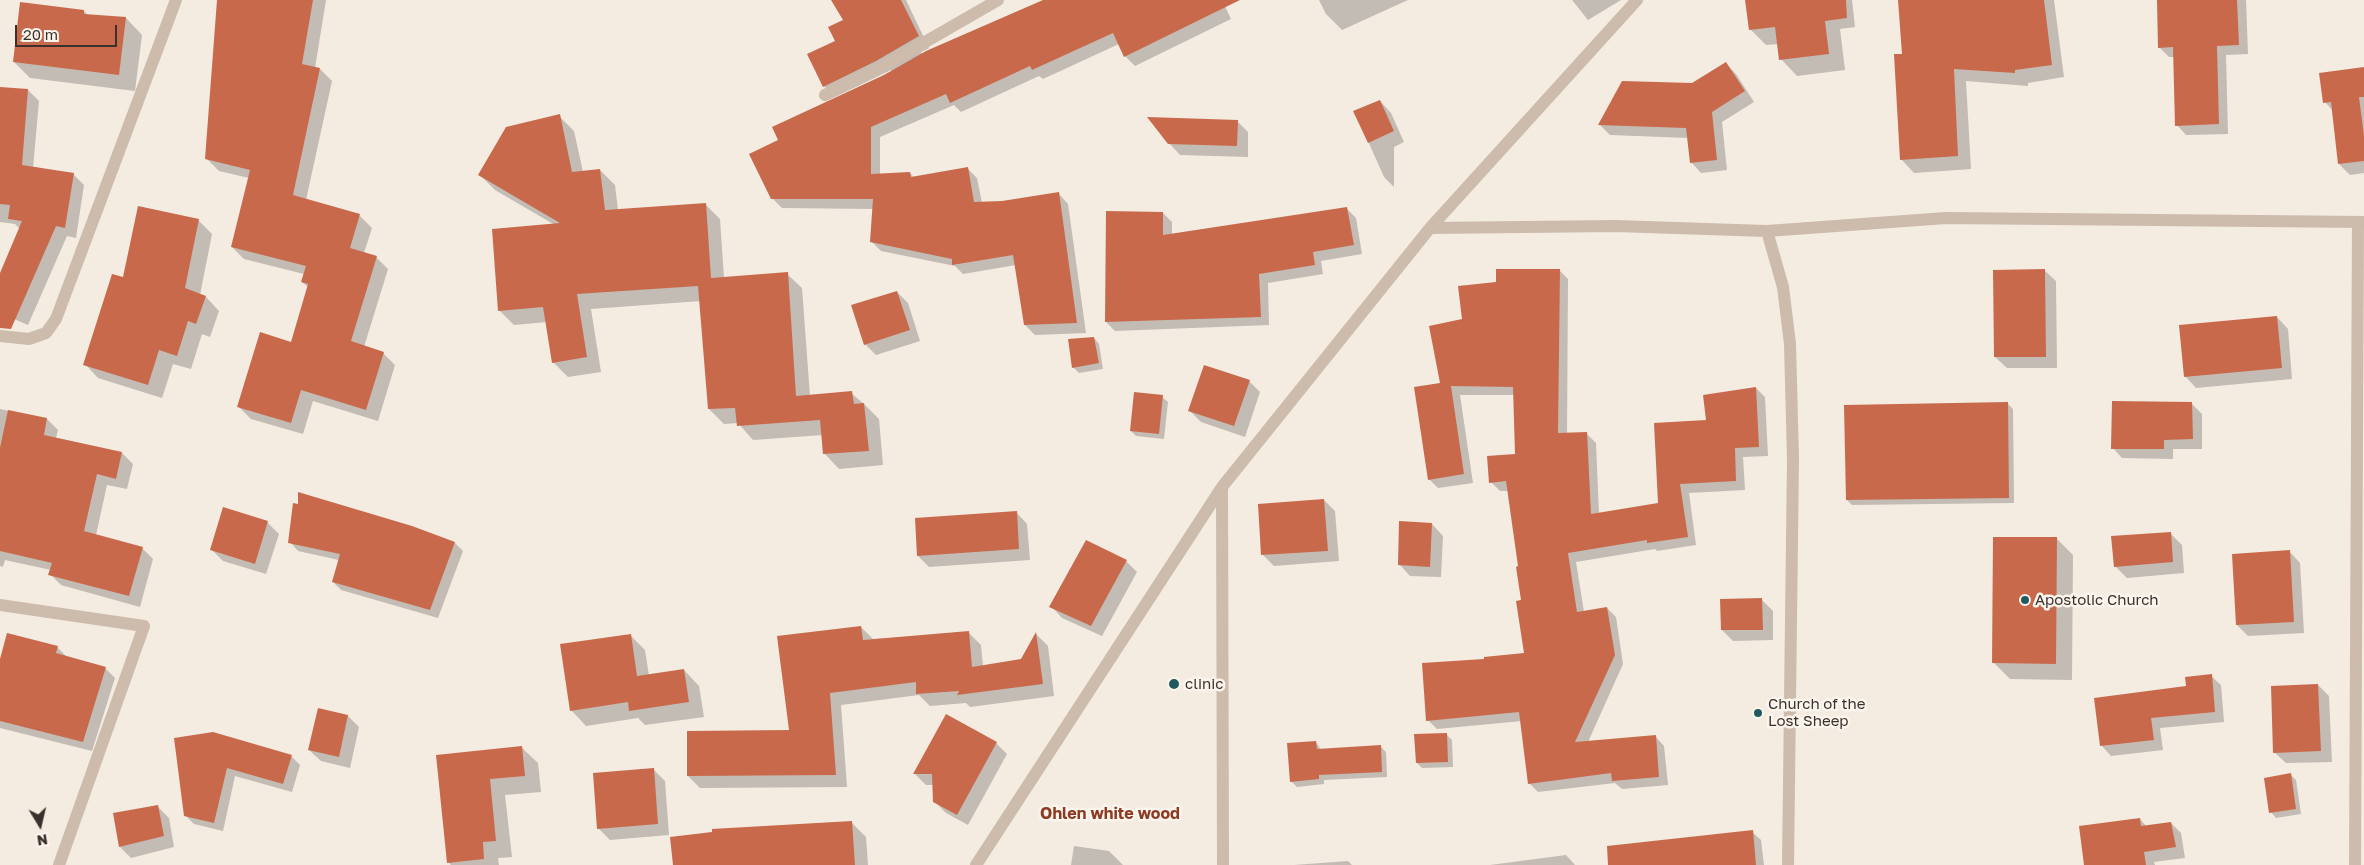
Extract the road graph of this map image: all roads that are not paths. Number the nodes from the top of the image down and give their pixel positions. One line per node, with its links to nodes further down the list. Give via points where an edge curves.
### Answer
1 (176, 0): 8 (street, via 56,318 46,333 29,339)
2 (998, 0): 4 (street, via 880,68)
3 (1637, 0): 6 (street)
4 (825, 95)
5 (2361, 222): 7 (street, via 1946,218); 15 (street)
6 (1430, 228): 7 (street, via 1616,226); 9 (street)
7 (1767, 231): 14 (street, via 1783,287 1790,344 1793,458)
8 (0, 336)
9 (1222, 487): 12 (street); 13 (street)
10 (0, 605): 11 (street, via 144,626)
11 (59, 865)
12 (976, 865)
13 (1224, 865)
14 (1788, 865)
15 (2355, 865)

